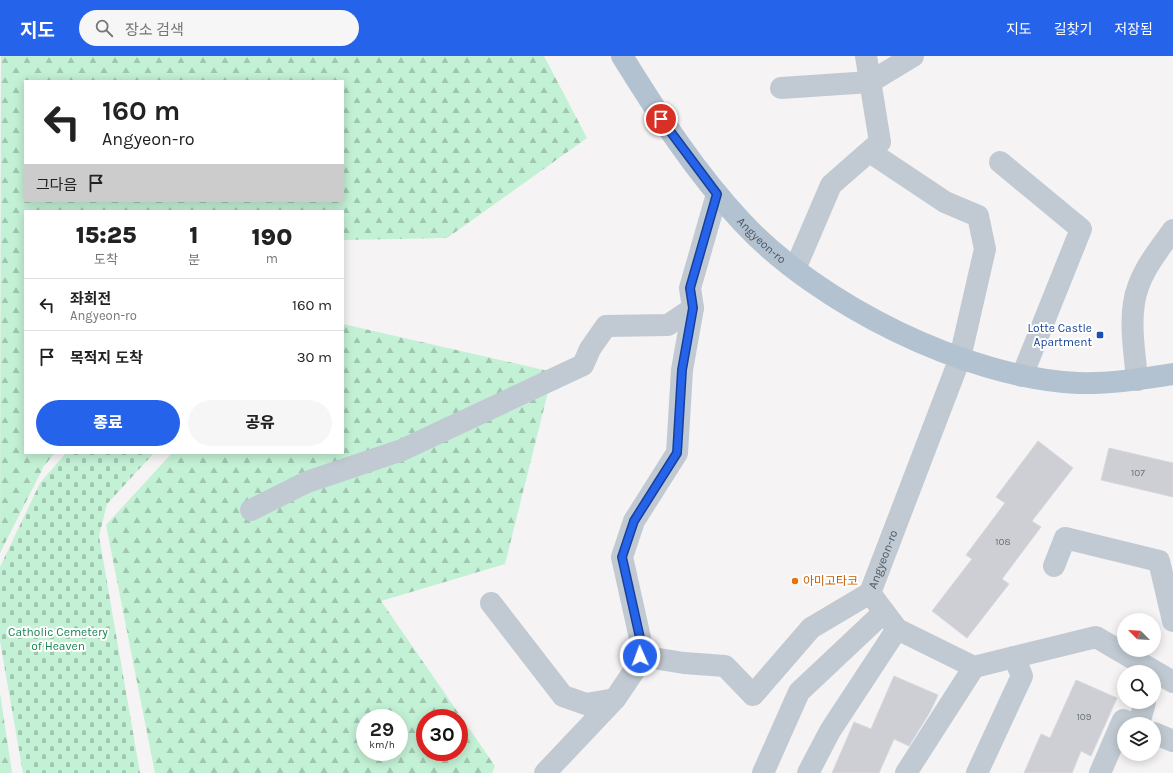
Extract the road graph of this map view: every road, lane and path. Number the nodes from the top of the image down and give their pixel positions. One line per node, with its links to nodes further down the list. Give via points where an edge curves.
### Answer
1 (622, 56): 8 (main road, Angyeon-ro, via 661,119)
2 (866, 56): 4 (street)
3 (913, 56): 4 (street)
4 (870, 82): 5 (street); 6 (street, via 880,142)
5 (781, 88)
6 (870, 152): 10 (street, via 831,185); 12 (street, via 945,202 978,216 985,249)
7 (1000, 162): 14 (street, via 1081,229)
8 (717, 194): 10 (main road, Angyeon-ro, via 743,223); 11 (street, via 690,288)
9 (1173, 230): 15 (street, via 1152,259 1134,302 1132,333)
10 (795, 269): 12 (main road, Angyeon-ro, via 864,314)
11 (693, 308): 16 (street, via 668,325 606,326 590,349 583,365 402,450 307,482); 23 (street, via 682,370 677,453 634,521 622,557 642,647)
12 (960, 358): 14 (main road, Angyeon-ro); 18 (street, Angyeon-ro)
13 (1173, 374): 15 (main road, Angyeon-ro)
14 (1022, 376): 15 (main road, Angyeon-ro, via 1077,383)
15 (1137, 380)
16 (251, 510)
17 (1054, 566): 21 (street, via 1065,538 1159,560)
18 (870, 593): 20 (street, Angyeon-ro); 23 (street, via 811,628 753,695 725,666)
19 (491, 603): 27 (street, via 563,696 586,704)
20 (884, 612): 22 (street, Angyeon-ro); 32 (street, via 799,692)
21 (1173, 620)
22 (898, 629): 25 (street); 33 (street, via 830,731)
23 (640, 656): 27 (street, via 638,665)
24 (1014, 657): 25 (street); 26 (street, via 1096,637); 35 (street, via 1022,676)
25 (974, 667): 34 (street)
26 (1165, 677)
27 (615, 699): 31 (street)
28 (1117, 734): 36 (street)
29 (1161, 736): 30 (street)
30 (1173, 740)
31 (545, 773)
32 (763, 773)
33 (808, 773)
34 (906, 773)
35 (977, 773)
36 (1100, 773)

